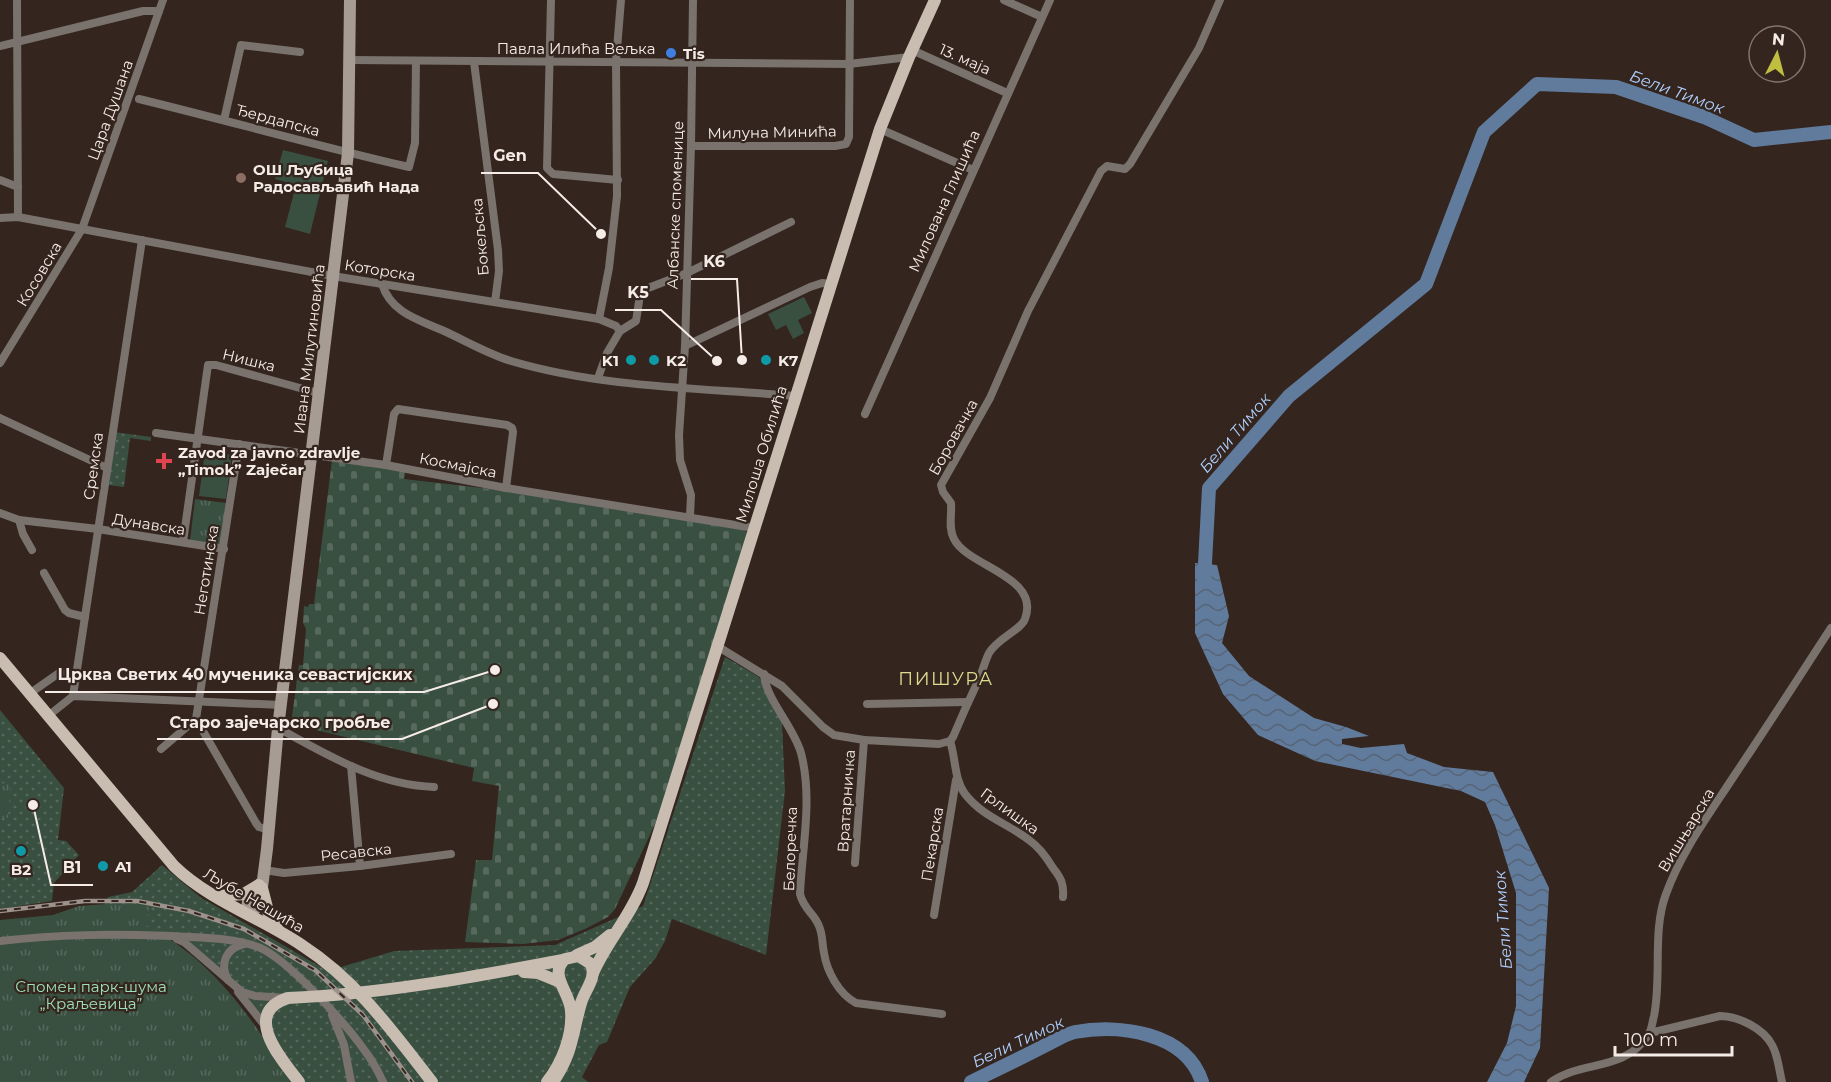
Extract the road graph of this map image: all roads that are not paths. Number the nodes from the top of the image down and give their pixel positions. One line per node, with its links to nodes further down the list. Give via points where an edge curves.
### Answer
1 (17, 0): 14 (street)
2 (163, 0): 12 (street, Цара Душана)
3 (350, 0): 18 (street, Ивана Милутиновића)
4 (551, 0): 22 (street)
5 (621, 0): 20 (street)
6 (693, 0): 23 (street, Албанске споменице)
7 (850, 0): 24 (street)
8 (935, 0): 17 (main road, Милоша Обилића)
9 (1004, 0): 13 (street)
10 (1050, 0): 13 (street, Милована Глишића)
11 (1217, 1): 81 (street, Боровачка, via 1199,48 1130,164 1125,169 1107,166 1101,171 1028,311 990,398 941,484 951,503 954,540 1015,583 1027,606 1021,626 989,653)
12 (159, 11): 14 (street, via 143,11); 38 (street, Цара Душана)
13 (1042, 17): 25 (street, Милована Глишића)
14 (18, 42): 15 (street); 34 (street)
15 (0, 46)
16 (300, 52): 27 (street, via 242,44)
17 (910, 54): 24 (street, Павла Илића Вељка); 25 (street, 13. маја); 28 (main road, Милоша Обилића)
18 (350, 60): 19 (street, Павла Илића Вељка); 30 (street, Ивана Милутиновића)
19 (416, 61): 21 (street, Павла Илића Вељка); 30 (street, Ђердапска, via 415,143 409,167)
20 (616, 61): 22 (street, Павла Илића Вељка); 23 (street, Павла Илића Вељка); 33 (street)
21 (474, 62): 22 (street, Павла Илића Вељка); 44 (street, Бокељска, via 498,250)
22 (549, 62): 33 (street, via 547,168 553,174)
23 (692, 62): 24 (street, Павла Илића Вељка); 29 (street, Албанске споменице)
24 (849, 64): 29 (street, Милуна Минића, via 846,144)
25 (1007, 93): 31 (street, Милована Глишића)
26 (139, 99): 27 (street, Ђердапска)
27 (224, 120): 30 (street, Ђердапска)
28 (880, 129): 31 (street); 43 (main road, Милоша Обилића)
29 (691, 146): 40 (street, Албанске споменице)
30 (348, 153): 41 (street, Ивана Милутиновића)
31 (973, 170): 54 (street, Милована Глишића)
32 (0, 180): 34 (street)
33 (618, 180): 45 (street, via 612,247)
34 (18, 187): 35 (street)
35 (18, 217): 36 (street, Которска); 38 (street, Которска)
36 (0, 218)
37 (791, 222): 40 (street)
38 (82, 229): 39 (street, Которска); 48 (street, Косовска)
39 (142, 240): 41 (street, Которска); 61 (street, Сремска)
40 (687, 273): 46 (street, via 643,290 636,321); 47 (street, Албанске споменице)
41 (333, 276): 42 (street, Которска); 52 (street, Ивана Милутиновића)
42 (382, 284): 44 (street, Которска); 50 (street, via 391,302 406,314 498,356)
43 (831, 284): 47 (street, via 810,287); 53 (main road, Милоша Обилића)
44 (495, 302): 45 (street, Которска)
45 (599, 319): 46 (street, Которска)
46 (620, 331): 50 (street)
47 (685, 346): 51 (street, Албанске споменице)
48 (0, 363)
49 (208, 365): 52 (street, Нишка); 57 (street, Неготинска)
50 (598, 378): 51 (street)
51 (682, 387): 53 (street); 64 (street, Албанске споменице, via 679,450 690,488)
52 (318, 393): 59 (street, Ивана Милутиновића)
53 (796, 396): 66 (main road, Милоша Обилића)
54 (865, 414)
55 (0, 418): 61 (street)
56 (156, 433): 57 (street, Космајска)
57 (197, 438): 58 (street, Космајска); 68 (street, Неготинска)
58 (239, 444): 59 (street, Космајска); 69 (street, Неготинска)
59 (311, 454): 60 (street, Космајска); 83 (street, Ивана Милутиновића)
60 (386, 465): 62 (street, Космајска); 62 (street, via 396,410 400,408 507,424 513,432)
61 (107, 468): 67 (street, Сремска)
62 (506, 488): 64 (street, Космајска)
63 (0, 513): 65 (street, Дунавска)
64 (690, 516): 66 (street, Космајска)
65 (19, 520): 67 (street, Дунавска); 70 (street)
66 (754, 528): 74 (main road, Милоша Обилића)
67 (98, 529): 68 (street, Дунавска); 72 (street, Сремска)
68 (183, 542): 69 (street, Дунавска)
69 (224, 549): 80 (street, Неготинска)
70 (32, 550)
71 (44, 573): 72 (street, via 65,610)
72 (85, 617): 77 (street, Сремска)
73 (1831, 628): 118 (street, Вишњарска, via 1672,877 1661,916 1656,1005)
74 (717, 646): 76 (street); 95 (main road, Милоша Обилића)
75 (0, 658): 78 (main road, Љубе Нешића)
76 (764, 674): 87 (street, via 782,686 830,733); 116 (street, Белоречка, via 801,752 806,814 800,894 802,904 819,926 831,974 844,994 856,1003)
77 (76, 680): 78 (street, via 59,673); 79 (street, Сремска)
78 (29, 694): 84 (main road, Љубе Нешића)
79 (73, 696): 80 (street); 84 (street)
80 (198, 700): 83 (street); 85 (street, Неготинска)
81 (968, 702): 82 (street); 88 (street, Боровачка)
82 (867, 704)
83 (281, 705): 86 (street, Ивана Милутиновића)
84 (48, 717): 99 (main road, Љубе Нешића, via 169,861 188,879)
85 (196, 719): 89 (street); 93 (street, via 256,823)
86 (278, 728): 90 (street); 93 (street, Ивана Милутиновића)
87 (864, 740): 88 (street, via 939,744); 96 (street, Вратарничка)
88 (950, 741): 91 (street, Грлишка)
89 (161, 749)
90 (351, 766): 92 (street, via 403,785); 97 (street)
91 (957, 777): 100 (street, Грлишка, via 979,809 1038,848 1062,881); 102 (street, Пекарска)
92 (434, 787)
93 (269, 830): 98 (street, Ивана Милутиновића)
94 (451, 854): 97 (street, Ресавска)
95 (653, 855): 107 (main road, Милоша Обилића, via 612,933); 110 (main road, Милоша Обилића, via 630,913)
96 (855, 863)
97 (360, 866): 98 (street, Ресавска, via 284,873)
98 (262, 881): 99 (main road, via 244,894); 101 (street, Ивана Милутиновића, via 248,901); 103 (main road, via 269,915)
99 (217, 896): 101 (main road, Љубе Нешића)
100 (1063, 897)
101 (248, 914): 103 (main road, Љубе Нешића)
102 (934, 915)
103 (279, 931): 122 (main road, Љубе Нешића, via 345,978 372,1006)
104 (171, 936): 105 (street, via 83,934); 106 (street); 112 (street, via 184,942)
105 (0, 941)
106 (247, 944): 112 (street, via 234,947 225,959 224,974); 115 (street, via 277,959)
107 (577, 955): 108 (main road); 110 (main road, via 588,960)
108 (563, 960): 109 (main road); 111 (main road, via 558,972)
109 (498, 972): 111 (main road, via 538,973); 114 (main road, via 386,990)
110 (593, 973): 113 (main road)
111 (562, 984): 113 (main road, via 575,991); 123 (main road, via 571,1009 570,1029)
112 (232, 985): 114 (street, via 250,996); 117 (street)
113 (587, 987): 124 (main road, via 571,1049)
114 (288, 998): 117 (main road, via 270,1009)
115 (330, 1010): 120 (street, via 344,1045); 121 (street, via 364,1050)
116 (942, 1014)
117 (266, 1027): 119 (main road, via 269,1040)
118 (1650, 1033): 125 (street, via 1624,1058); 126 (street, via 1730,1016 1769,1039)
119 (299, 1082)
120 (351, 1082)
121 (383, 1082)
122 (430, 1082)
123 (548, 1082)
124 (554, 1082)
125 (1551, 1082)
126 (1782, 1082)

